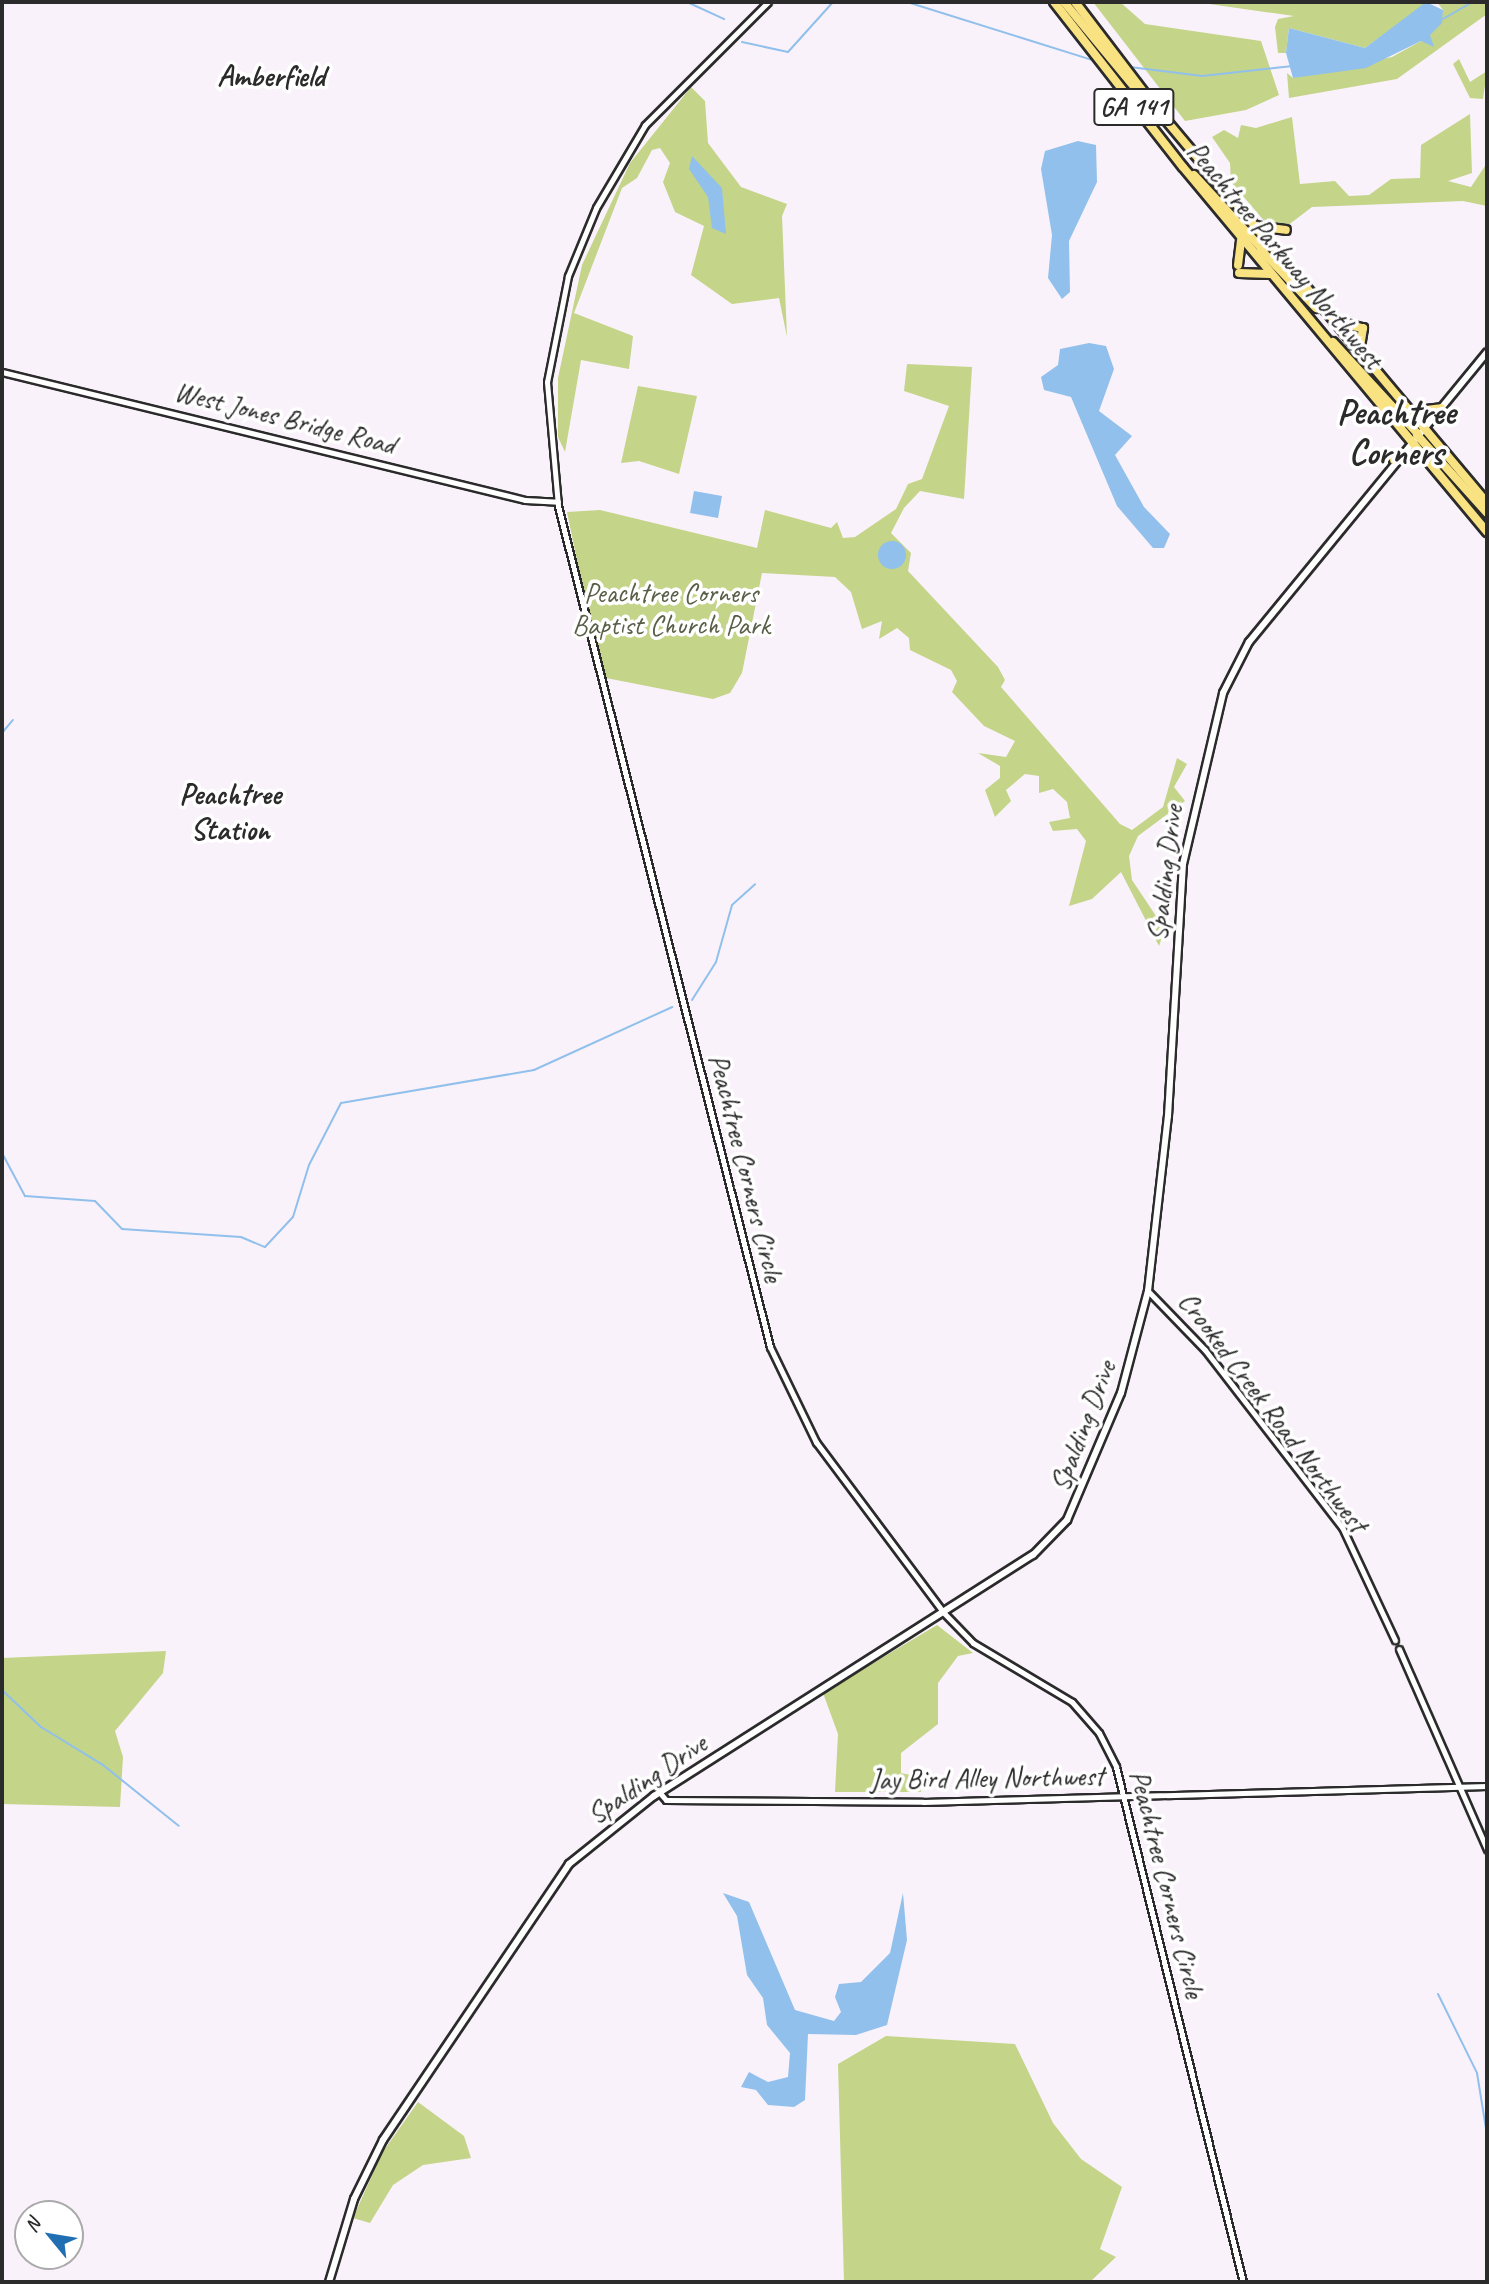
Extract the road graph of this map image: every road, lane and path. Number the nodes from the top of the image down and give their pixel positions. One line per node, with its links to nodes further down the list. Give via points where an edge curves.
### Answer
1 (768, 2): 20 (street, Peachtree Corners Circle, via 645,125 596,208 568,276 550,360 546,418)
2 (1054, 2): 6 (highway, Peachtree Parkway Northwest / GA 141)
3 (1064, 2): 5 (highway, via 1092,40)
4 (1075, 2): 5 (highway, Peachtree Parkway Northwest / GA 141)
5 (1155, 107): 7 (highway, Peachtree Parkway Northwest / GA 141)
6 (1183, 167): 9 (highway, Peachtree Parkway Northwest / GA 141); 11 (highway)
7 (1252, 225): 8 (highway); 11 (highway, Peachtree Parkway Northwest / GA 141)
8 (1286, 230)
9 (1240, 237): 10 (highway, Peachtree Parkway Northwest / GA 141); 10 (highway, via 1238,269)
10 (1272, 275): 17 (highway, Peachtree Parkway Northwest / GA 141)
11 (1329, 318): 13 (highway, Peachtree Parkway Northwest / GA 141); 13 (highway, via 1363,328)
12 (1487, 352): 15 (main road, Spalding Drive)
13 (1359, 354): 16 (highway, Peachtree Parkway Northwest / GA 141)
14 (2, 372): 20 (street, West Jones Bridge Road, via 525,500)
15 (1441, 408): 16 (highway); 17 (main road, Spalding Drive)
16 (1408, 411): 17 (highway, Peachtree Parkway Northwest / GA 141)
17 (1417, 434): 18 (highway, Peachtree Parkway Northwest / GA 141); 19 (main road, Spalding Drive); 21 (highway, Peachtree Parkway Northwest / GA 141); 22 (highway)
18 (1425, 458): 19 (highway); 23 (highway, Peachtree Parkway Northwest / GA 141)
19 (1394, 460): 24 (main road, Spalding Drive, via 1250,642 1215,718 1181,876 1168,1116)
20 (558, 502): 25 (street, Peachtree Corners Circle, via 770,1347 816,1442)
21 (1487, 503)
22 (1487, 513)
23 (1487, 532)
24 (1148, 1291): 25 (main road, Spalding Drive, via 1121,1393 1067,1520 1033,1555); 26 (street, Crooked Creek Road Northwest, via 1205,1350 1342,1527)
25 (943, 1612): 30 (main road, Spalding Drive); 31 (street, Peachtree Corners Circle, via 973,1643 1046,1683 1081,1711 1099,1733)
26 (1395, 1640)
27 (1399, 1649): 29 (street)
28 (1487, 1786): 29 (street, Jay Bird Alley Northwest)
29 (1459, 1787): 31 (street, Jay Bird Alley Northwest); 32 (street)
30 (660, 1793): 31 (street, Jay Bird Alley Northwest, via 666,1800 750,1803); 33 (main road, Spalding Drive, via 604,1830 550,1888 370,2162)
31 (1125, 1796): 34 (street, Peachtree Corners Circle)
32 (1487, 1849)
33 (329, 2282)
34 (1243, 2282)

